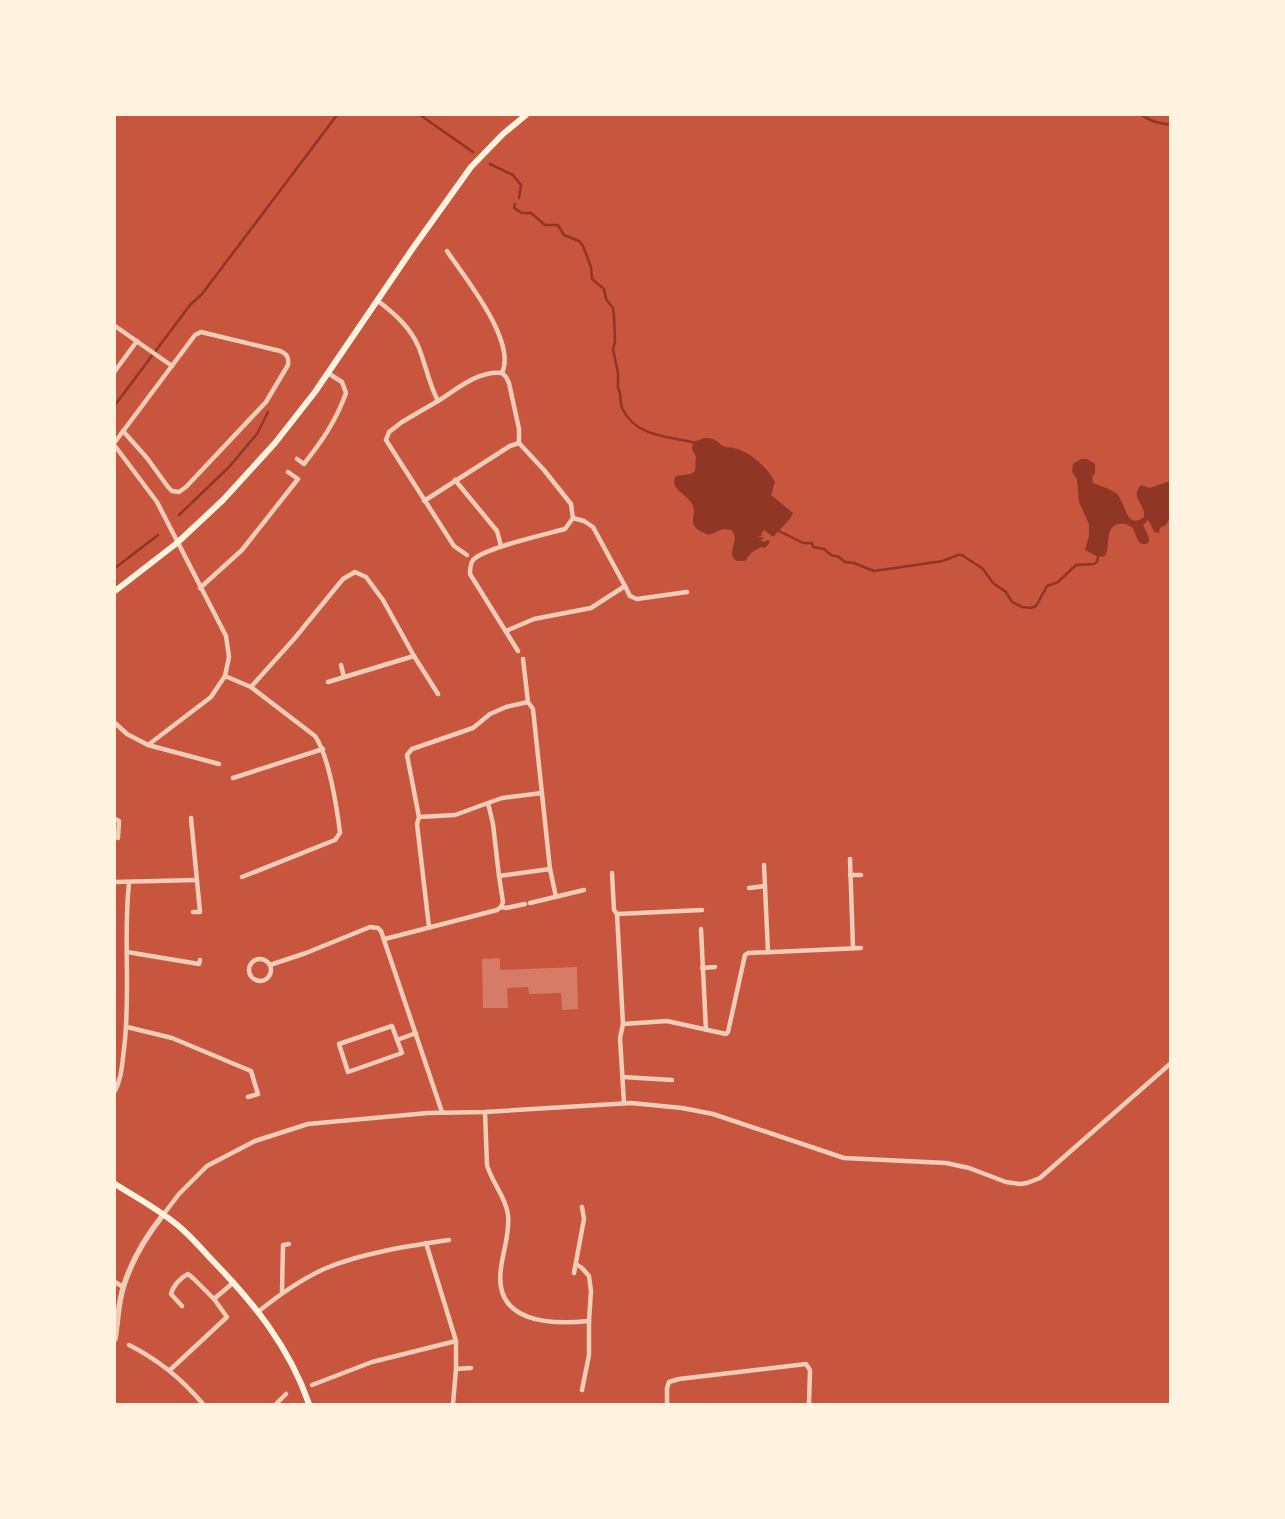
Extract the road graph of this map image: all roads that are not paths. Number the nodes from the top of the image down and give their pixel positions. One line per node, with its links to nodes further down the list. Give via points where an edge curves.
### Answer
1 (526, 115): 3 (main road, via 471,167)
2 (447, 251): 9 (street, via 496,328 506,362)
3 (378, 301): 8 (main road); 10 (street, via 410,332)
4 (115, 326): 5 (street)
5 (137, 341): 6 (street); 7 (street)
6 (172, 366): 11 (street); 11 (street, via 195,335 201,332 280,351 289,359 266,402 178,492 168,487)
7 (115, 371)
8 (328, 373): 14 (street, via 342,382 346,392 340,410 326,436 304,464); 19 (main road, via 275,443)
9 (502, 373): 10 (street, via 482,374); 12 (street, via 509,383)
10 (438, 401): 17 (street, via 402,422 389,432 386,440)
11 (123, 431): 13 (street)
12 (519, 443): 16 (street); 18 (street, via 571,504)
13 (115, 444): 19 (street, via 157,502)
14 (297, 460)
15 (288, 472): 23 (street, via 298,479 242,550)
16 (455, 480): 17 (street); 20 (street, via 497,532)
17 (424, 501): 21 (street, via 454,546)
18 (572, 518): 20 (street, via 565,529); 22 (street, via 593,527)
19 (178, 543): 23 (street); 24 (main road)
20 (501, 546): 26 (street, via 477,556 471,563 470,574)
21 (466, 555)
22 (625, 586): 25 (street, via 630,596 637,599); 26 (street, via 591,608 534,619)
23 (200, 588): 31 (street, via 226,636 229,657)
24 (115, 591)
25 (687, 592)
26 (506, 631): 27 (street)
27 (518, 651)
28 (414, 656): 32 (street); 34 (street, via 383,600 366,577 355,572 343,580); 35 (street)
29 (523, 659): 36 (street)
30 (341, 666): 32 (street)
31 (225, 676): 34 (street); 38 (street, via 211,697)
32 (344, 677): 33 (street)
33 (328, 682)
34 (251, 687): 39 (street, via 305,727)
35 (438, 694)
36 (528, 702): 42 (street, via 532,709); 44 (street, via 506,707 490,714 473,728 409,752 407,760)
37 (115, 722): 38 (street, via 127,734)
38 (148, 745): 40 (street)
39 (323, 749): 41 (street); 55 (street, via 339,836)
40 (219, 764)
41 (233, 778)
42 (542, 793): 43 (street); 50 (street)
43 (488, 803): 44 (street, via 455,815); 54 (street)
44 (419, 817): 67 (street, via 417,824)
45 (191, 818): 56 (street)
46 (115, 819): 47 (street, via 119,821)
47 (118, 838)
48 (850, 859): 52 (street)
49 (764, 865): 59 (street)
50 (550, 869): 54 (street); 62 (street)
51 (612, 873): 66 (street)
52 (850, 875): 53 (street); 70 (street)
53 (861, 875)
54 (499, 876): 63 (street)
55 (242, 877)
56 (196, 880): 58 (street); 65 (street, via 200,912)
57 (115, 882): 58 (street)
58 (129, 883): 72 (street)
59 (765, 886): 60 (street); 73 (street)
60 (749, 888)
61 (584, 890): 62 (street)
62 (556, 897): 63 (street)
63 (502, 907): 67 (street)
64 (702, 910): 66 (street)
65 (193, 912)
66 (617, 914): 78 (street)
67 (430, 927): 69 (street)
68 (700, 930): 77 (street)
69 (385, 939): 75 (street, via 381,931 370,927); 81 (street)
70 (853, 948): 71 (street); 73 (street)
71 (861, 948)
72 (127, 952): 74 (street, via 199,964); 79 (street)
73 (768, 952): 80 (street, via 745,955 728,1032 722,1034)
74 (200, 960)
75 (270, 966): 75 (street, via 266,979 258,981 250,974 251,965 257,960 263,960)
76 (714, 967): 77 (street)
77 (702, 968): 80 (street)
78 (622, 1024): 80 (street, via 667,1021); 84 (street)
79 (127, 1028): 86 (street, via 120,1080); 87 (street, via 172,1038 250,1071 258,1094)
80 (706, 1030)
81 (416, 1034): 82 (street); 89 (street)
82 (397, 1040): 82 (street, via 402,1053 348,1072 339,1044 392,1026)
83 (1170, 1064): 88 (street, via 1040,1178 1020,1184 946,1163 844,1158 713,1114)
84 (623, 1077): 85 (street); 88 (street)
85 (672, 1080)
86 (115, 1091)
87 (248, 1097)
88 (624, 1103): 90 (street)
89 (442, 1112): 90 (street); 93 (street, via 318,1122 255,1141 207,1166)
90 (485, 1112): 106 (street, via 488,1166 506,1204 508,1216 500,1271 505,1300 511,1309 533,1319 568,1323)
91 (115, 1184): 93 (main road)
92 (582, 1207): 97 (street, via 584,1219)
93 (163, 1215): 100 (main road, via 182,1229); 101 (street, via 135,1258)
94 (449, 1240): 95 (street)
95 (426, 1243): 102 (street, via 379,1252 324,1269); 108 (street)
96 (286, 1244): 102 (street)
97 (576, 1264): 98 (street); 106 (street, via 589,1276 592,1291)
98 (574, 1273)
99 (115, 1282): 101 (street)
100 (234, 1282): 103 (street); 105 (main road)
101 (123, 1287): 107 (street)
102 (282, 1292): 105 (street)
103 (214, 1299): 104 (street, via 188,1274 182,1277 171,1294); 112 (street, via 227,1316)
104 (182, 1306)
105 (259, 1311): 118 (main road, via 303,1385)
106 (589, 1321): 114 (street, via 589,1355)
107 (115, 1339)
108 (456, 1341): 111 (street); 113 (street, via 372,1362)
109 (129, 1345): 112 (street)
110 (471, 1368): 111 (street)
111 (456, 1369): 119 (street)
112 (170, 1370): 116 (street)
113 (312, 1385)
114 (582, 1390)
115 (286, 1394): 117 (street)
116 (203, 1404)
117 (276, 1404)
118 (309, 1404)
119 (453, 1404)
120 (667, 1404): 121 (street, via 669,1382 679,1379 806,1364 810,1370)
121 (809, 1404)

